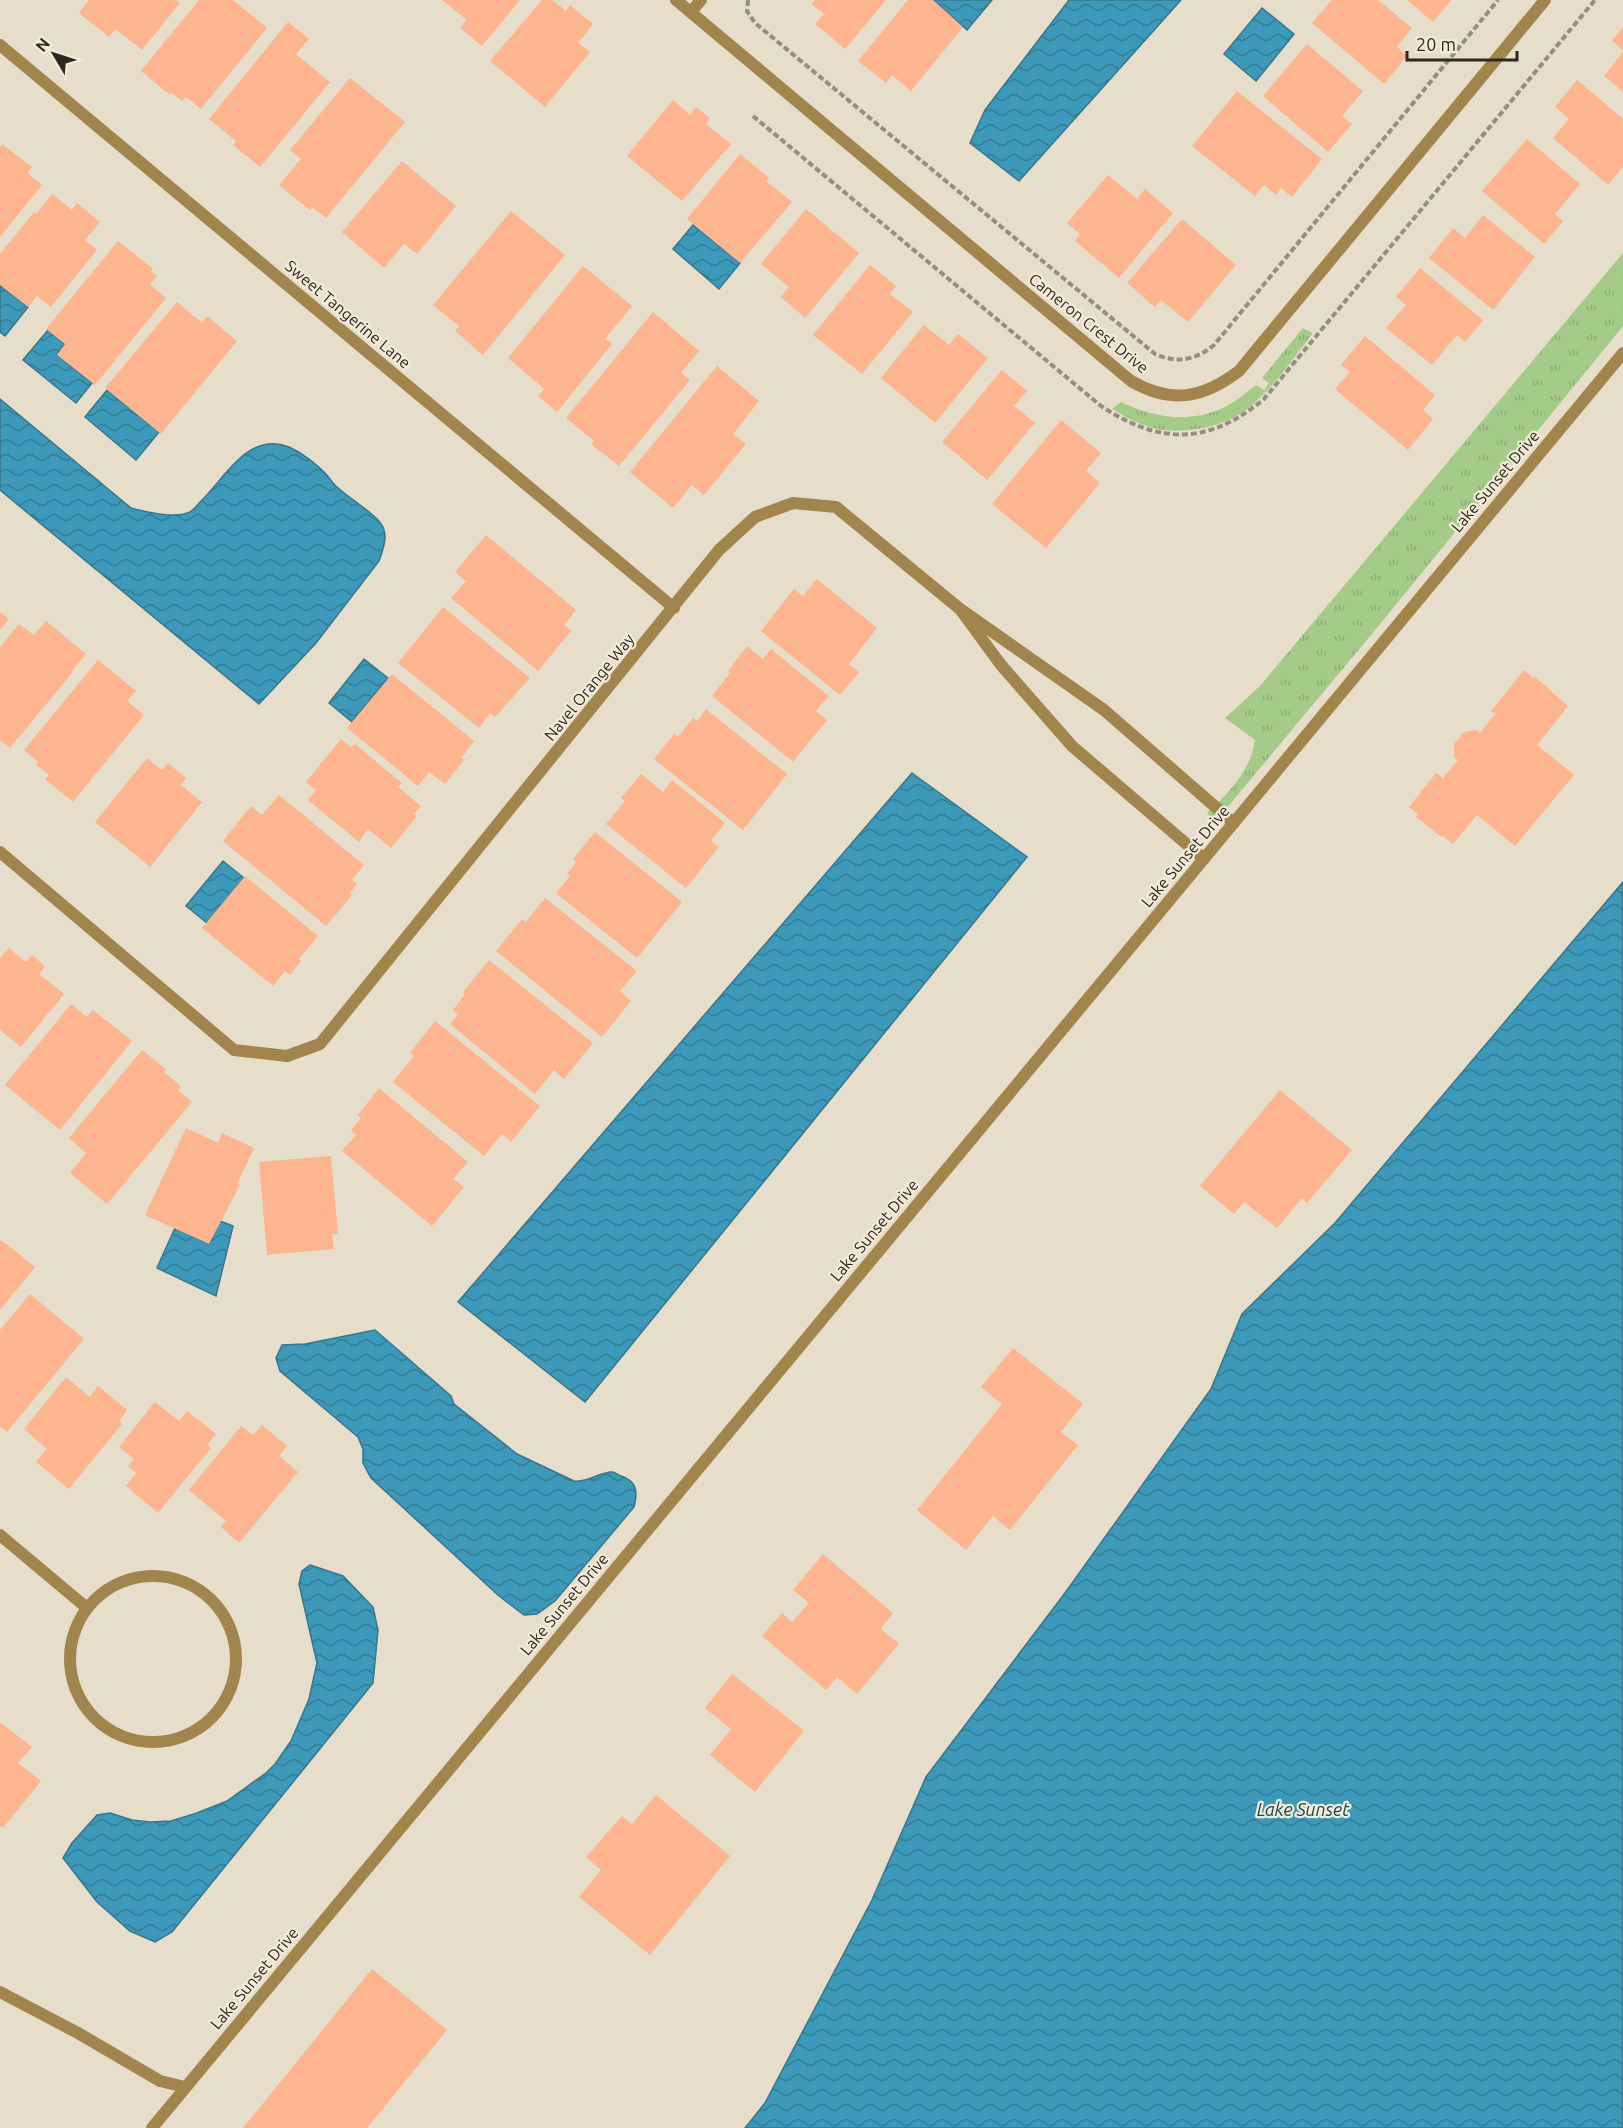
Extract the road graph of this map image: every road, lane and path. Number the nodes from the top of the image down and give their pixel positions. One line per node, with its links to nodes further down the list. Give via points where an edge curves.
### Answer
1 (676, 0): 7 (street, Cameron Crest Drive)
2 (702, 0): 7 (street)
3 (748, 0): 4 (path, via 747,11 755,23 1155,354 1174,361 1194,357 1214,345)
4 (1498, 0)
5 (1545, 0): 7 (street, Cameron Crest Drive, via 1239,371 1202,393 1183,396 1165,395 1131,381)
6 (1595, 0): 9 (path, via 1264,399 1234,421 1198,433 1178,435 1140,428 1101,406)
7 (691, 12)
8 (0, 45): 11 (street, Sweet Tangerine Lane)
9 (753, 116)
10 (1623, 353): 13 (street, Lake Sunset Drive)
11 (674, 608): 12 (street, Navel Orange Way, via 719,550 755,517 793,503 836,507); 14 (street, Navel Orange Way, via 320,1044 287,1056 234,1050)
12 (960, 609): 13 (street, via 1104,710); 15 (street, via 1001,665 1072,746)
13 (1234, 823): 15 (street, Lake Sunset Drive)
14 (0, 852)
15 (1204, 859): 19 (street, Lake Sunset Drive)
16 (0, 1535): 17 (street)
17 (87, 1608): 17 (street, via 74,1631 69,1657 72,1683 101,1726 124,1738 149,1743 175,1740 199,1730 220,1710 234,1684 237,1655 231,1626 216,1602 192,1584 164,1576 135,1577 108,1588)
18 (0, 1992): 19 (street, via 160,2081)
19 (185, 2087): 20 (street, Lake Sunset Drive)
20 (152, 2128)

